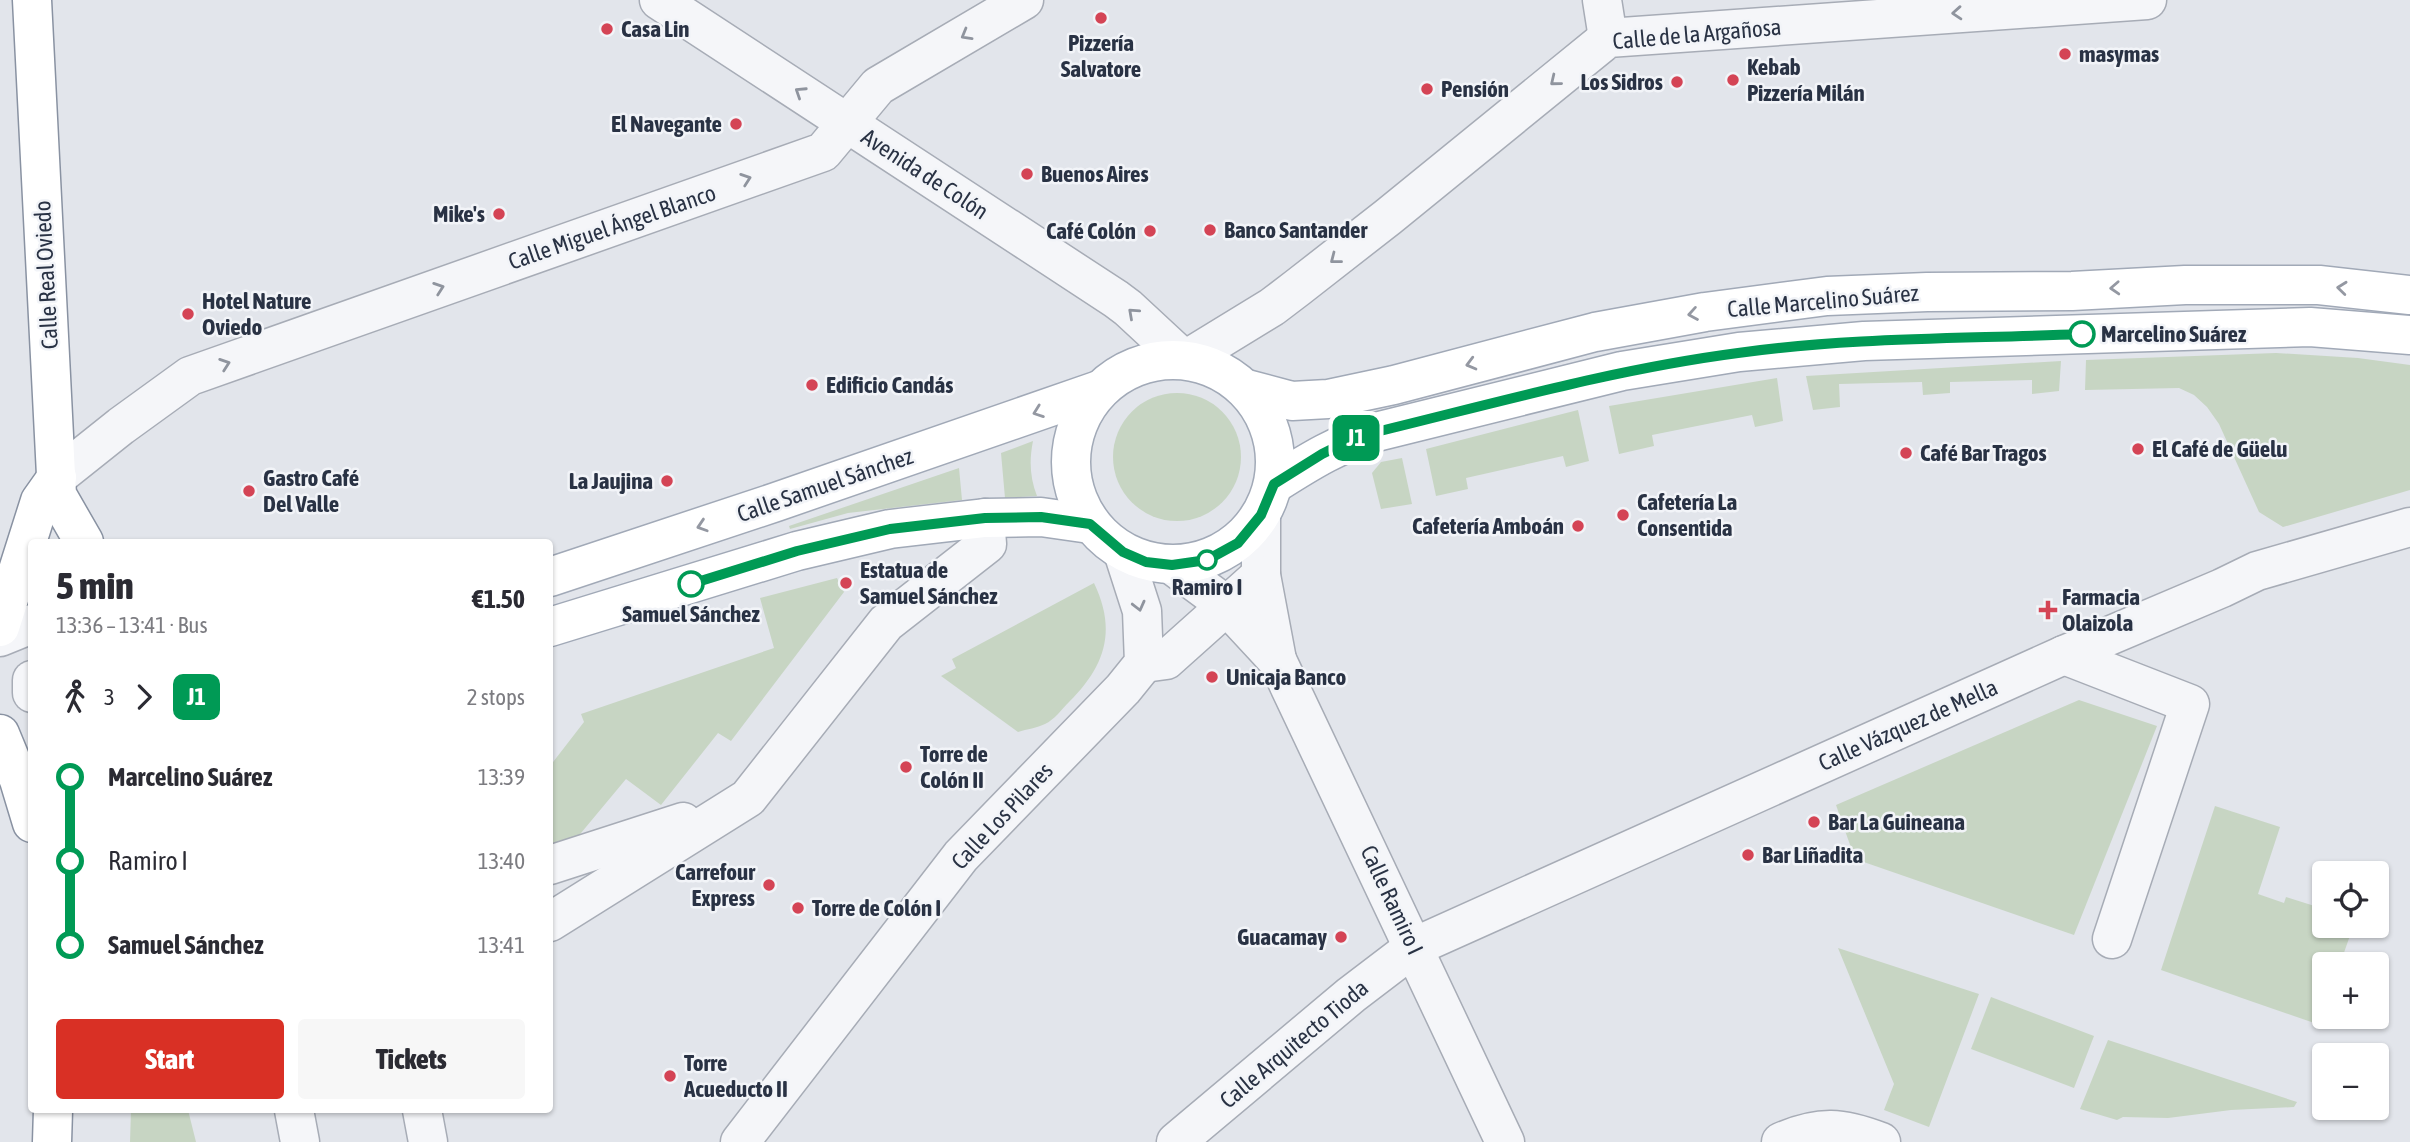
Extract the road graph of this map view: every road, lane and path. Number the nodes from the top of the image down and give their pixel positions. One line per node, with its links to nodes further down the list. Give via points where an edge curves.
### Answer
1 (32, 0): 14 (main road, Calle Real Oviedo)
2 (659, 0): 8 (street, Avenida de Colón, one-way to 2)
3 (1024, 0): 8 (street, Calle Miguel Ángel Blanco, one-way to 8, via 878,86)
4 (1602, 0): 7 (street)
5 (2147, 0): 6 (street, Calle de la Argañosa)
6 (2061, 3): 7 (street, Calle de la Argañosa, one-way to 7)
7 (1608, 38): 11 (street, Calle de la Argañosa, one-way to 11, via 1272,307)
8 (846, 123): 11 (street, Avenida de Colón, one-way to 8, via 1128,307); 14 (street, Calle Miguel Ángel Blanco, one-way to 8, via 121,426 190,376 823,152)
9 (2410, 295): 12 (main road, Calle Marcelino Suárez, one-way to 12, via 2319,285 2185,285 1827,296 1595,332 1328,399 1292,401)
10 (2410, 335): 15 (main road, Calle Marcelino Suárez, via 2311,327 1864,341 1739,352 1622,371 1350,440 1322,454)
11 (1185, 359): 12 (main road, via 1219,369); 13 (main road, via 1152,361 1123,371)
12 (1247, 389): 15 (main road, via 1266,417 1276,450)
13 (1099, 390): 17 (main road, via 1078,420 1070,455 1074,491); 26 (main road, Calle Samuel Sánchez, one-way to 26)
14 (57, 486): 19 (main road, via 40,502); 20 (street); 21 (main road, Calle Real Oviedo)
15 (1268, 500): 24 (main road, via 1238,543 1207,560); 25 (street, Calle Ramiro I)
16 (985, 518): 17 (main road, via 1041,517); 29 (main road, via 890,529 797,551); 36 (street, via 987,544 886,623 748,798)
17 (1090, 524): 23 (main road)
18 (2410, 527): 32 (street, Calle Vázquez de Mella, via 2257,571)
19 (28, 539)
20 (47, 539)
21 (82, 539)
22 (28, 540): 30 (main road)
23 (1123, 552): 24 (main road, via 1146,562); 34 (street, one-way to 34, via 1142,611)
24 (1172, 565): 27 (street, Calle Ramiro I)
25 (1261, 575): 27 (street); 33 (street, Calle Ramiro I)
26 (553, 576)
27 (1226, 604): 33 (street, Calle Ramiro I); 34 (street, via 1166,660)
28 (28, 626): 31 (street)
29 (553, 626)
30 (0, 627)
31 (0, 637)
32 (2064, 655): 40 (street, via 2190,704); 41 (street, Calle Vázquez de Mella)
33 (1277, 660): 41 (street, Calle Ramiro I)
34 (1144, 663): 48 (street, Calle Los Pilares, via 961,856)
35 (0, 734): 37 (main road)
36 (735, 806): 38 (street); 39 (street)
37 (28, 810)
38 (553, 864)
39 (553, 920)
40 (2112, 939)
41 (1414, 947): 49 (street, Calle Arquitecto Tioda); 50 (street, Calle Ramiro I)
42 (52, 1113): 45 (main road)
43 (65, 1113): 46 (street)
44 (423, 1113): 47 (street)
45 (52, 1142)
46 (59, 1142)
47 (428, 1142)
48 (740, 1142)
49 (1176, 1142)
50 (1505, 1142)
51 (1781, 1142): 52 (street, via 1820,1129 1837,1129)
52 (1881, 1142)

